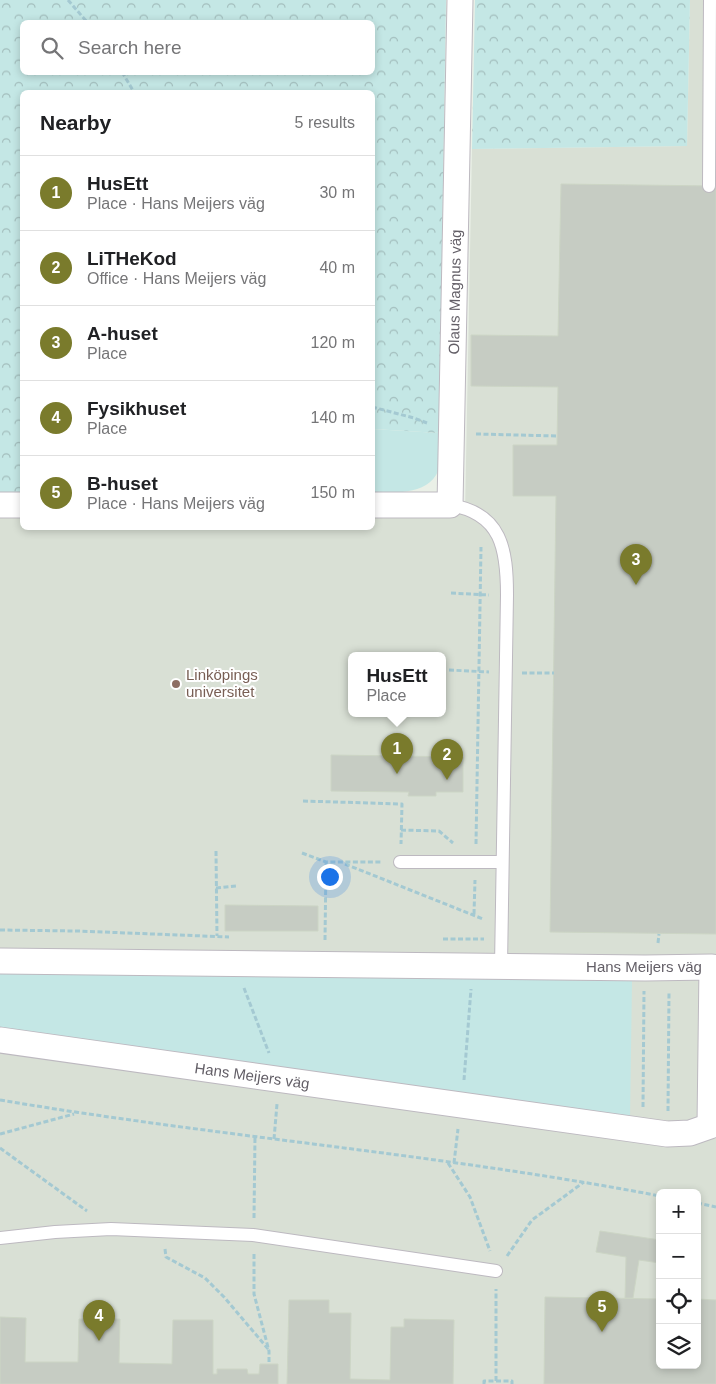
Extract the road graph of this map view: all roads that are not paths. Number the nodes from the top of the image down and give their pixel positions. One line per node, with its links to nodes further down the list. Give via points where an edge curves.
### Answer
1 (460, 0): 7 (street, Olaus Magnus väg)
2 (710, 0): 3 (lane)
3 (709, 186)
4 (0, 505): 5 (street)
5 (20, 505)
6 (375, 505): 7 (street)
7 (450, 505): 9 (lane, via 474,511 482,517 495,530 506,557)
8 (400, 862): 9 (lane)
9 (502, 862): 11 (lane)
10 (0, 961): 11 (street, Hans Meijers väg)
11 (502, 966): 12 (street, Hans Meijers väg, via 712,967 710,1126 690,1133 642,1131)
12 (0, 1040)
13 (0, 1238): 14 (lane, via 111,1229 253,1235)
14 (496, 1271)

